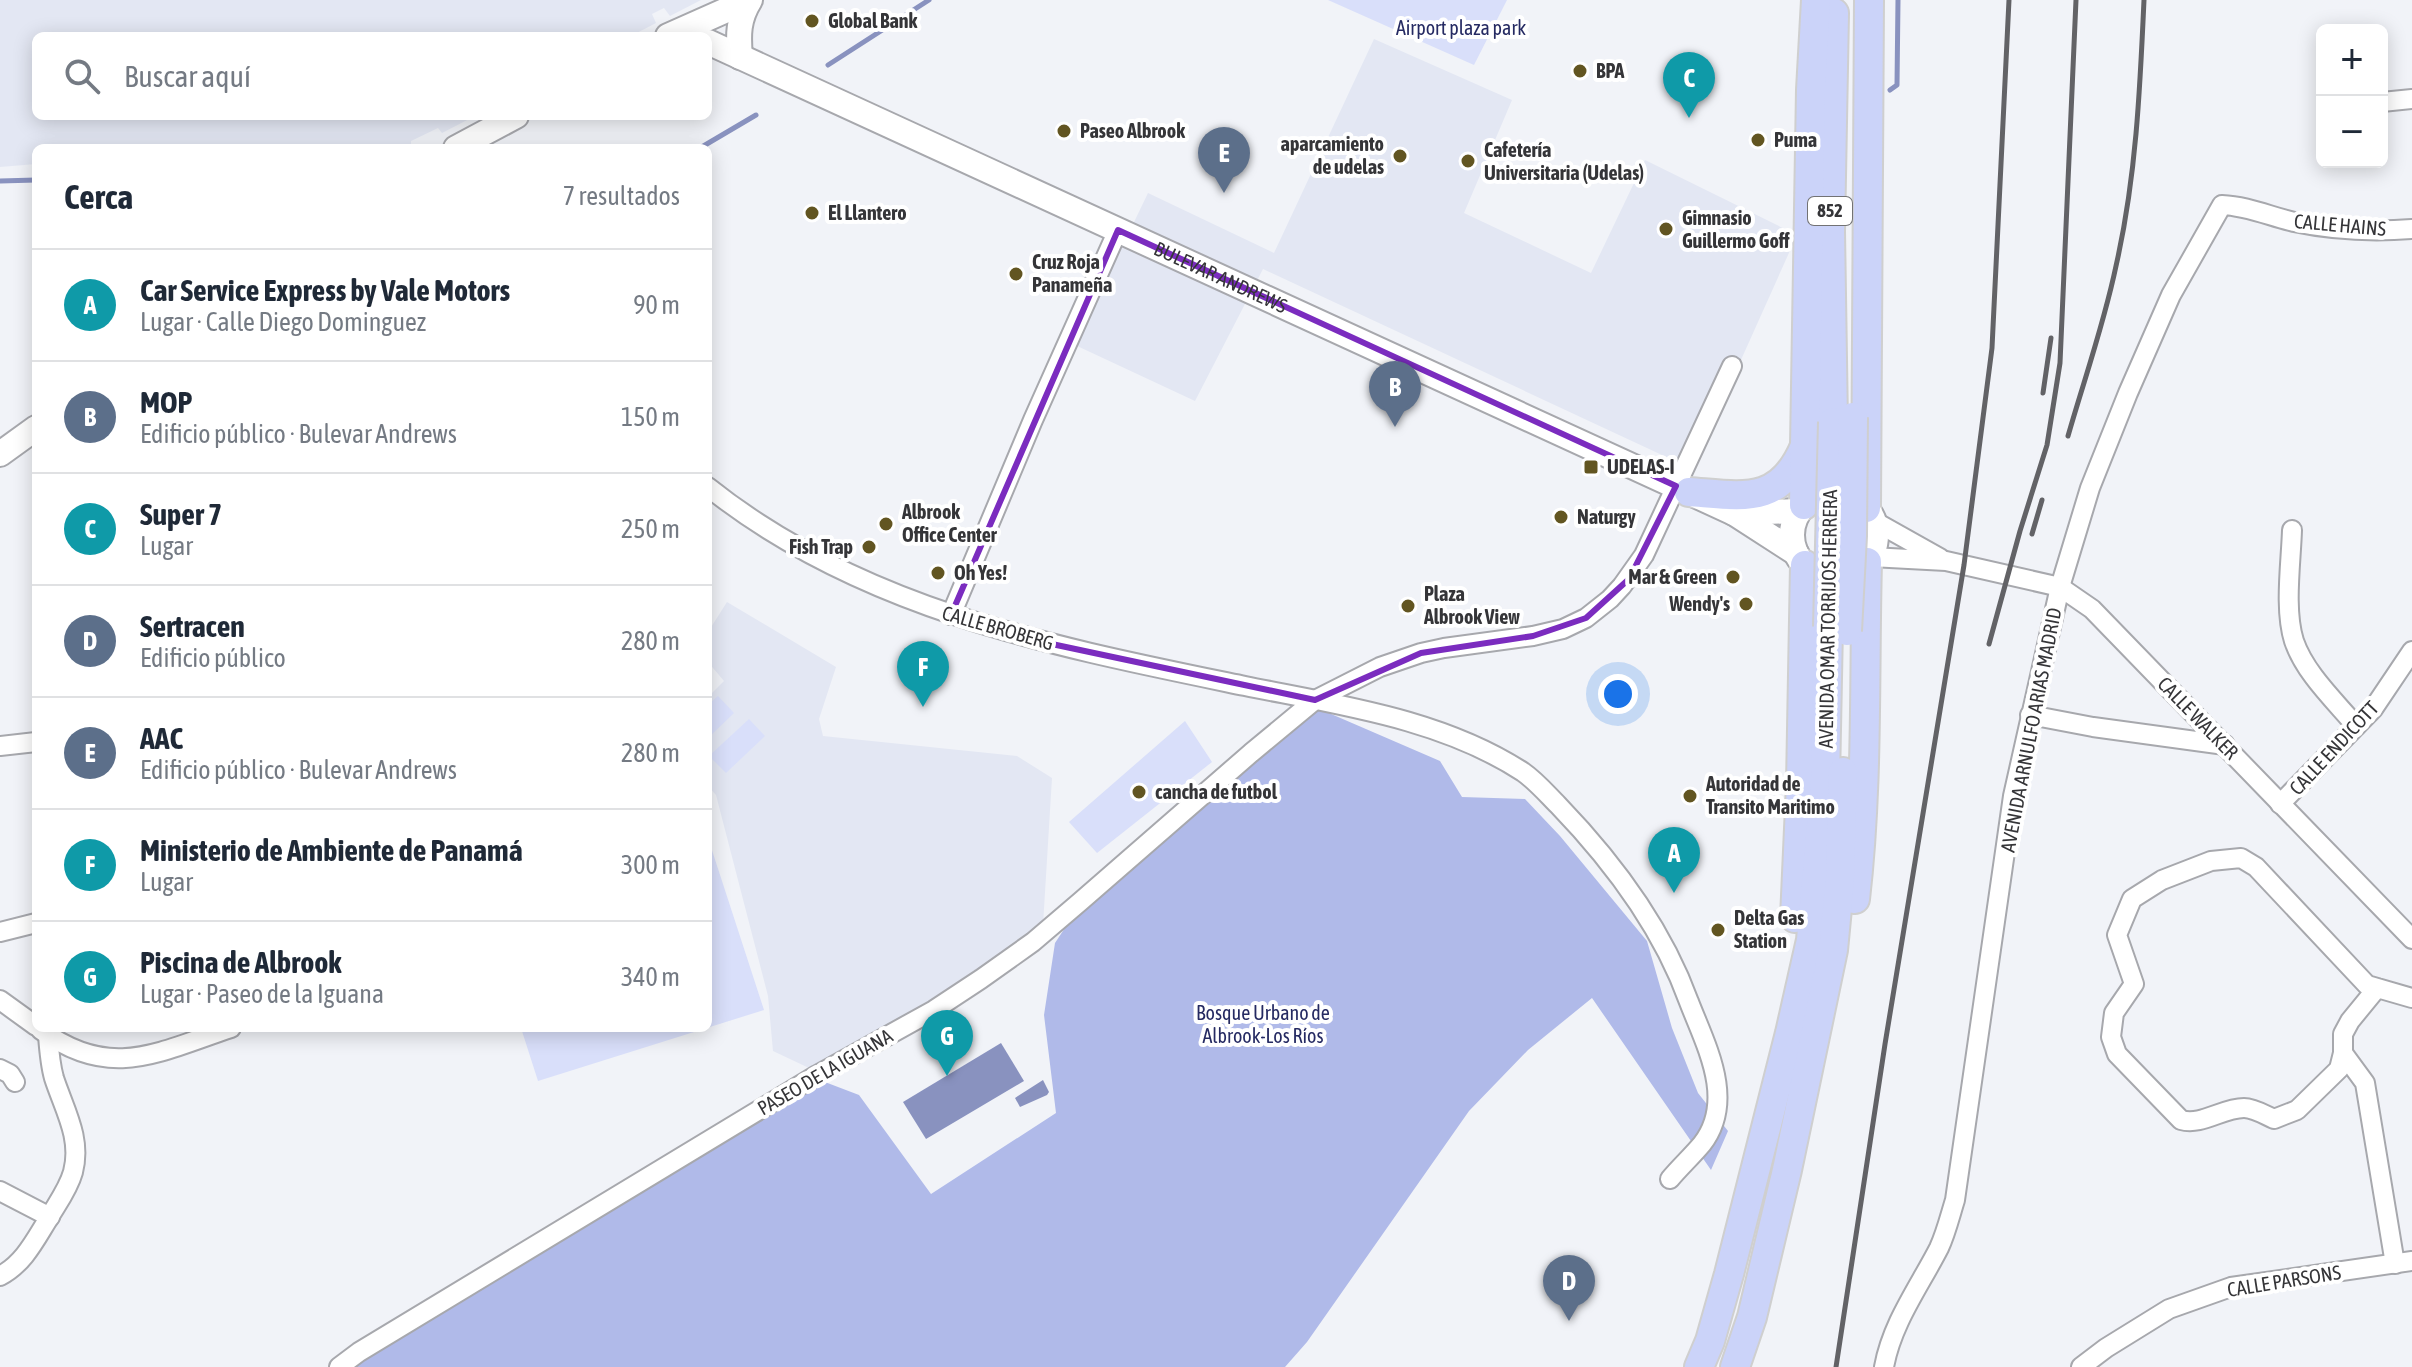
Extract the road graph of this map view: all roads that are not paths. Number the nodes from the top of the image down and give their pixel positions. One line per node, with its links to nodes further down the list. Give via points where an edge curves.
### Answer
1 (750, 0): 5 (street); 7 (street, via 741,15)
2 (1816, 0): 16 (main road, via 1811,90)
3 (1835, 0): 16 (main road, AVENIDA OMAR TORRIJOS HERRERA / 852)
4 (1866, 0): 16 (main road, AVENIDA OMAR TORRIJOS HERRERA / 852, via 1856,211)
5 (685, 32)
6 (712, 44): 7 (street, BULEVAR ANDREWS)
7 (740, 57): 14 (street, BULEVAR ANDREWS)
8 (2412, 99): 9 (street)
9 (2388, 101)
10 (508, 120): 11 (street)
11 (464, 144)
12 (2222, 205): 13 (street, CALLE HAINS, via 2311,225); 28 (street, AVENIDA ARNULFO ARIAS MADRID, via 2171,295 2128,393 2090,488)
13 (2412, 229)
14 (1118, 230): 19 (street, BULEVAR ANDREWS); 29 (street)
15 (1732, 366): 19 (street, PASEO DE LA IGUANA)
16 (1833, 425): 19 (main road, via 1768,491 1750,496); 21 (main road); 23 (main road); 30 (main road, AVENIDA OMAR TORRIJOS HERRERA / 852, bridge, via 1852,536)
17 (32, 431): 18 (street)
18 (0, 454)
19 (1682, 489): 22 (street, BULEVAR ANDREWS); 32 (street, PASEO DE LA IGUANA, via 1629,579 1586,618 1533,636 1421,653)
20 (712, 490): 29 (street, CALLE BROBERG, via 834,567)
21 (1802, 508): 22 (street, BULEVAR ANDREWS); 23 (street, via 1817,496 1835,493 1852,497); 25 (street, via 1792,534)
22 (1734, 513): 25 (street, BULEVAR ANDREWS)
23 (1870, 514): 26 (street, via 1876,537); 27 (street, CALLE WALKER)
24 (2292, 530): 34 (street, via 2293,638 2312,674)
25 (1800, 559): 26 (street, via 1830,577 1856,571); 30 (main road)
26 (1869, 559): 27 (street, CALLE WALKER); 30 (main road)
27 (1946, 561): 28 (street, CALLE WALKER)
28 (2060, 587): 33 (street, AVENIDA ARNULFO ARIAS MADRID); 36 (street, CALLE WALKER, via 2092,609)
29 (951, 615): 32 (street, CALLE BROBERG, via 1033,640)
30 (1836, 634): 58 (main road, AVENIDA OMAR TORRIJOS HERRERA, via 1811,940 1722,1301); 59 (main road, AVENIDA OMAR TORRIJOS HERRERA, via 1840,877 1833,950 1787,1170)
31 (2412, 651): 34 (street, CALLE ENDICOTT)
32 (1315, 700): 52 (street, CALLE BROBERG, via 1409,723 1480,748 1527,775 1599,849 1665,947 1713,1066 1717,1107 1708,1135); 57 (street, PASEO DE LA IGUANA, via 1033,942 981,979)
33 (2030, 715): 36 (street); 60 (street, AVENIDA ARNULFO ARIAS MADRID, via 1955,1200 1940,1246 1887,1348)
34 (2356, 726): 38 (street, CALLE ENDICOTT)
35 (32, 742): 37 (street)
36 (2225, 745): 38 (street, CALLE WALKER)
37 (0, 746)
38 (2280, 804): 41 (street, CALLE WALKER)
39 (32, 924): 40 (street)
40 (0, 932)
41 (2412, 939)
42 (2377, 988): 43 (street); 49 (street, via 2343,1034); 49 (street, via 2367,985 2256,867 2241,858 2211,861 2162,880 2132,899 2117,935 2134,984 2114,1013 2111,1037 2117,1054 2181,1120 2191,1123 2249,1107 2274,1119 2288,1115 2339,1069)
43 (2412, 998)
44 (0, 1000): 45 (street)
45 (32, 1023)
46 (42, 1032): 54 (street, via 76,1147 73,1172)
47 (45, 1032): 48 (street, via 89,1056 119,1060)
48 (219, 1032)
49 (2343, 1053): 55 (street, via 2365,1083)
50 (0, 1069): 51 (street)
51 (15, 1082)
52 (1670, 1179)
53 (0, 1191): 54 (street)
54 (50, 1217): 56 (street, via 26,1255)
55 (2403, 1263): 61 (street, CALLE PARSONS, via 2231,1287 2169,1309)
56 (0, 1276)
57 (339, 1367)
58 (1699, 1367)
59 (1735, 1367)
60 (1884, 1367)
61 (2081, 1367)

